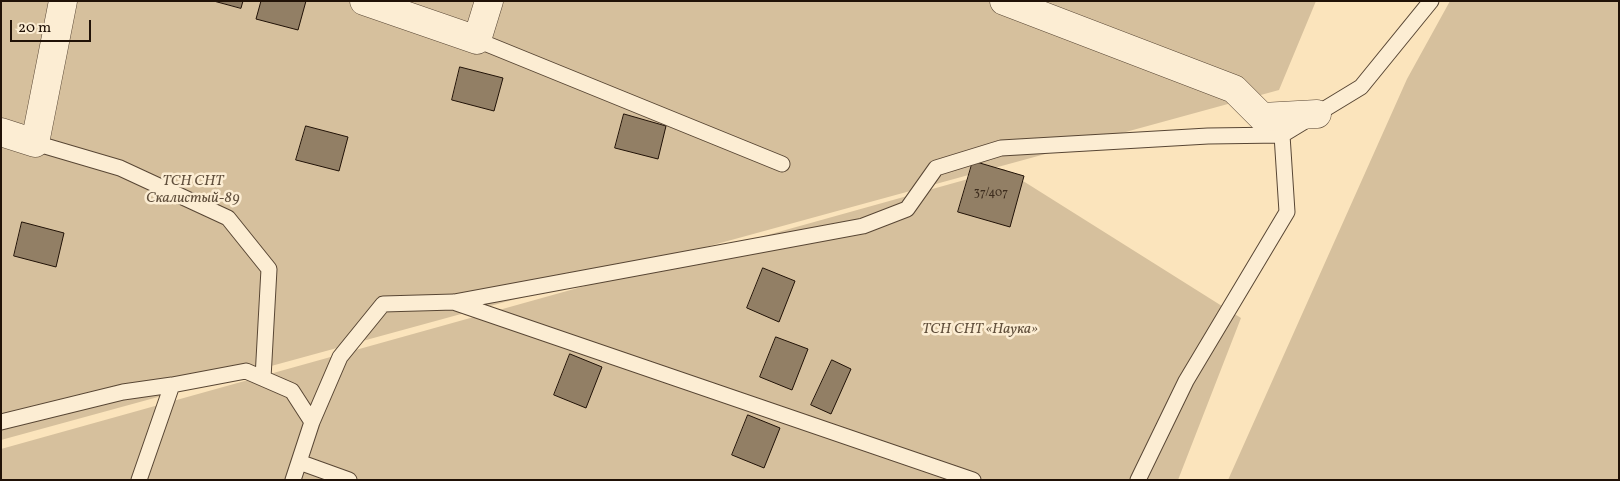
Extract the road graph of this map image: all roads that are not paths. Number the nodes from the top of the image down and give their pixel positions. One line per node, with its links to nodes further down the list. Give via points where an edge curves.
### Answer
1 (63, 1): 10 (street)
2 (364, 1): 6 (street)
3 (488, 1): 6 (street)
4 (1004, 1): 7 (street, via 1234,88 1262,117)
5 (1431, 1): 7 (lane, via 1361,87)
6 (477, 40): 11 (lane)
7 (1317, 114): 9 (lane)
8 (1, 132): 10 (street)
9 (1282, 135): 12 (lane, via 1001,148 936,168 908,208 863,226); 22 (lane, via 1288,212 1186,381)
10 (36, 143): 13 (lane, via 120,168 228,218 269,269)
11 (782, 164)
12 (454, 302): 16 (lane, via 383,304 340,357); 21 (lane)
13 (263, 378): 14 (lane, via 246,371); 16 (lane, via 292,391)
14 (172, 385): 15 (lane, via 124,392); 18 (lane)
15 (1, 422)
16 (312, 422): 17 (lane)
17 (299, 462): 19 (lane); 20 (lane)
18 (139, 480)
19 (293, 480)
20 (349, 480)
21 (973, 480)
22 (1138, 480)

